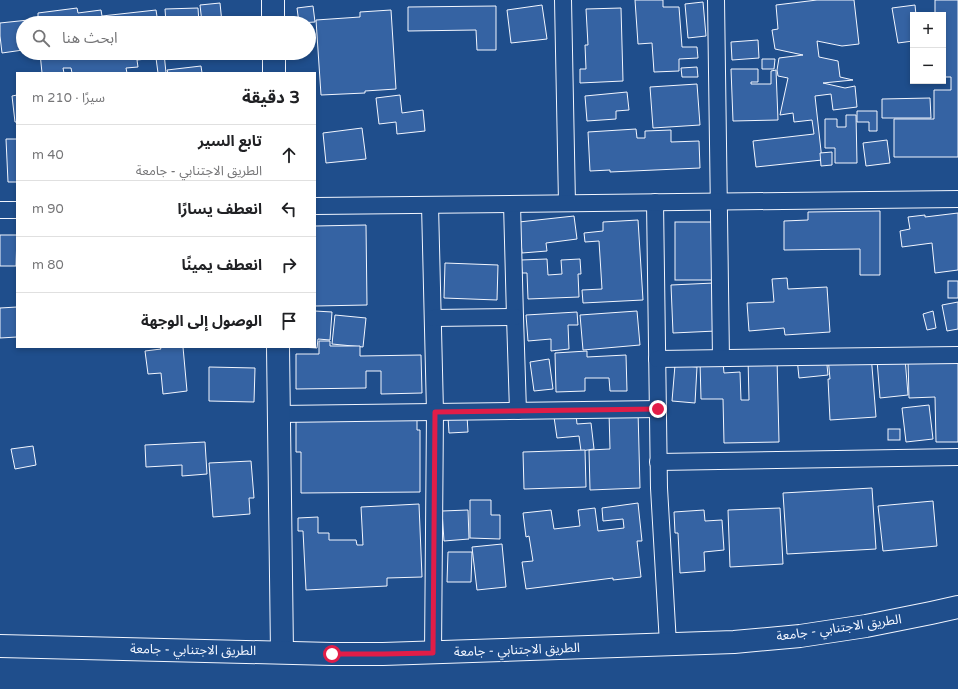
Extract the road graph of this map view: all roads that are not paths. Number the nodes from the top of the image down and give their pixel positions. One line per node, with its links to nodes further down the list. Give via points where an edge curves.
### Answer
1 (273, 0): 4 (main road)
2 (563, 0): 10 (street)
3 (716, 0): 8 (street)
4 (274, 16)
5 (274, 60): 6 (main road)
6 (274, 72)
7 (958, 199): 8 (street)
8 (719, 201): 9 (street); 20 (street)
9 (655, 202): 10 (street); 21 (street)
10 (567, 203): 11 (street)
11 (512, 204): 12 (street); 16 (street)
12 (430, 205): 13 (street); 17 (street)
13 (316, 206)
14 (0, 210): 15 (street)
15 (16, 210)
16 (515, 317): 17 (street); 23 (street)
17 (433, 318): 24 (street)
18 (278, 348): 25 (main road)
19 (958, 355): 20 (street)
20 (721, 358): 21 (street)
21 (657, 359): 22 (street)
22 (658, 409): 23 (street); 27 (street)
23 (518, 411): 24 (street)
24 (435, 412): 25 (street); 32 (street)
25 (278, 414): 31 (main road)
26 (958, 458): 27 (street)
27 (658, 462): 29 (street)
28 (958, 606): 29 (main road, الطريق الاجتنابي - جامعة, via 866,626 800,636)
29 (668, 644): 32 (main road, الطريق الاجتنابي - جامعة)
30 (0, 646): 31 (main road, الطريق الاجتنابي - جامعة)
31 (282, 652): 32 (main road, الطريق الاجتنابي - جامعة)
32 (433, 653)

